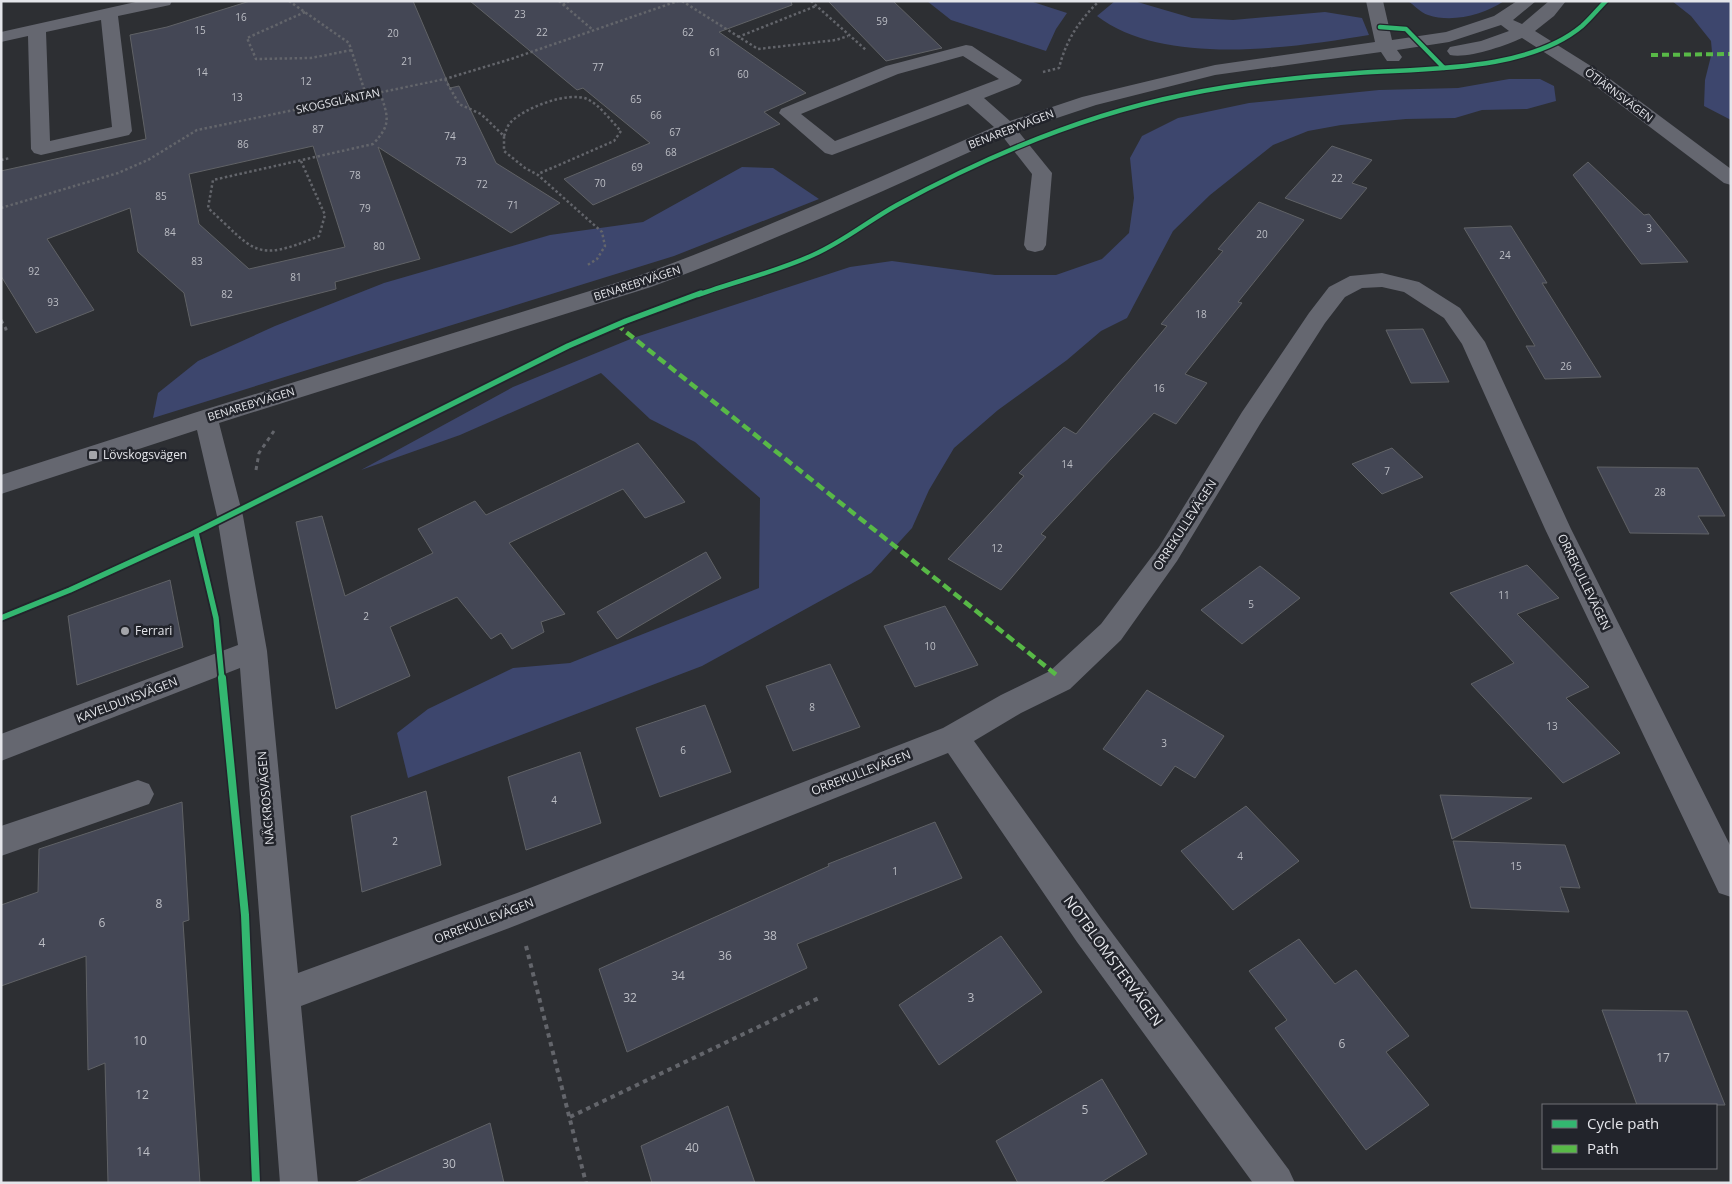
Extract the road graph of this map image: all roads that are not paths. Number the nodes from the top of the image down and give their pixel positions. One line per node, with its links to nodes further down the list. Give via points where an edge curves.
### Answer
1 (164, 1): 5 (street)
2 (1374, 1): 10 (street)
3 (1528, 1): 6 (street, BENAREBYVÄGEN)
4 (1558, 1): 8 (street, BENAREBYVÄGEN, via 1541,21)
5 (109, 14): 7 (street); 7 (street, via 122,132 41,149)
6 (1500, 20): 8 (street, ÖTJÄRNSVÄGEN); 10 (street, BENAREBYVÄGEN)
7 (37, 30): 9 (street)
8 (1524, 32): 10 (street, BENAREBYVÄGEN, via 1468,49 1432,55); 13 (street, ÖTJÄRNSVÄGEN, via 1586,70)
9 (1, 37)
10 (1389, 51): 12 (street, BENAREBYVÄGEN, via 1264,62 1160,82)
11 (971, 96): 11 (street, via 1013,80 966,50 892,70 788,113 832,149); 12 (street)
12 (1007, 128): 14 (street, via 1042,174); 15 (street, BENAREBYVÄGEN, via 822,211 643,282)
13 (1731, 179)
14 (1035, 245)
15 (206, 418): 16 (street, BENAREBYVÄGEN); 17 (street, NÄCKROSVÄGEN, via 230,516)
16 (1, 485)
17 (253, 651): 19 (street, KAVELDUNSVÄGEN); 23 (street, NÄCKROSVÄGEN)
18 (954, 737): 22 (street, ORREKULLEVÄGEN, via 1060,680 1111,632 1168,554 1252,418 1337,292 1358,281 1382,280 1411,287 1452,313 1472,342 1558,529); 23 (street, ORREKULLEVÄGEN, via 517,909); 25 (street, NOTBLOMSTERVÄGEN, via 1089,930)
19 (1, 748)
20 (138, 794): 21 (street)
21 (1, 841)
22 (1731, 882)
23 (284, 995): 24 (street, NÄCKROSVÄGEN)
24 (299, 1183)
25 (1276, 1183)

